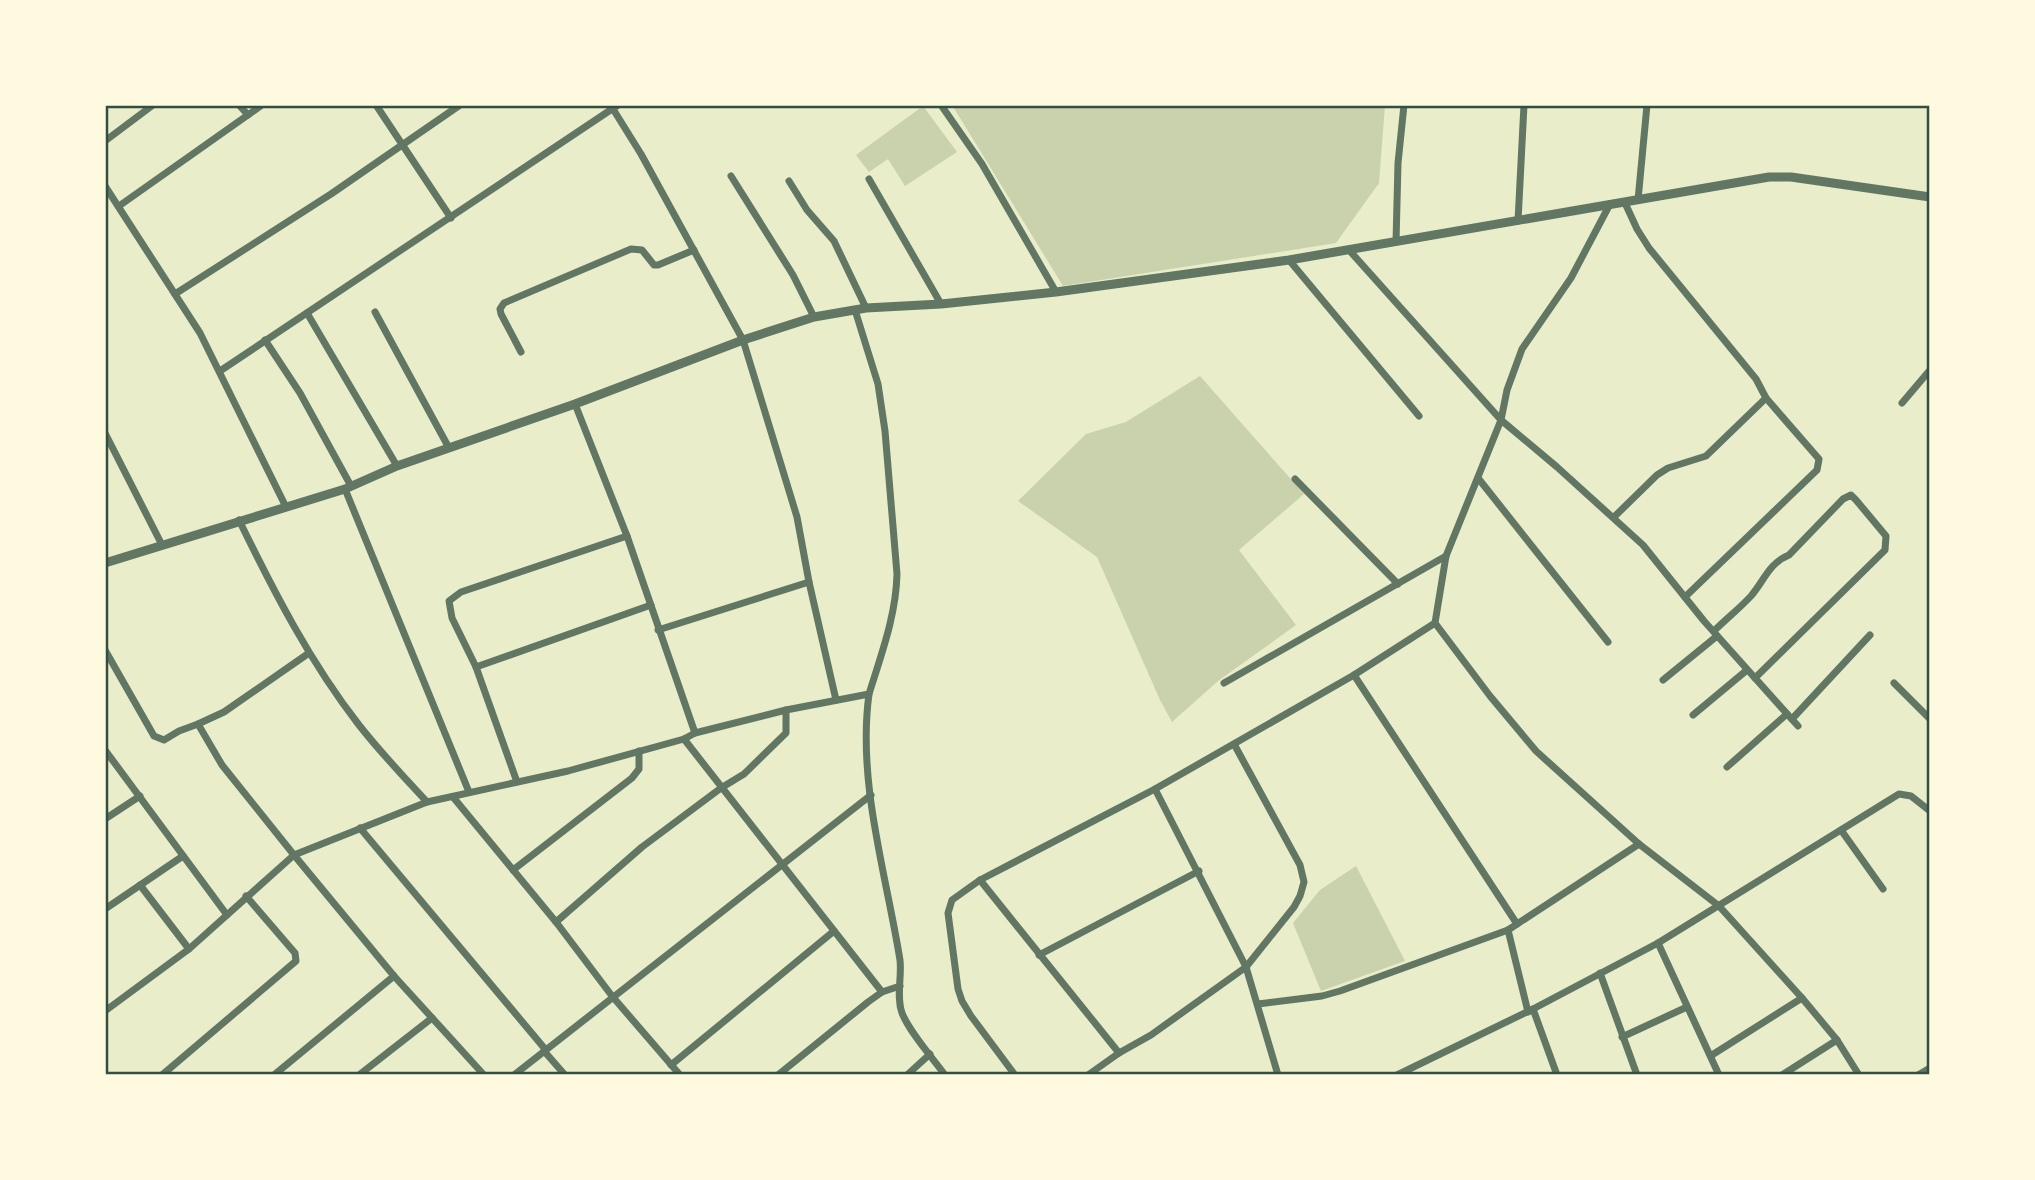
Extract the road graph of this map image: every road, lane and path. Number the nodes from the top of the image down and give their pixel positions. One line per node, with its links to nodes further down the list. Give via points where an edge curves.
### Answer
1 (153, 105): 12 (street)
2 (239, 105): 11 (street)
3 (262, 105): 11 (street)
4 (376, 105): 13 (street)
5 (460, 105): 13 (street)
6 (941, 105): 29 (street, via 982,164)
7 (1404, 105): 25 (street)
8 (1524, 105): 24 (street)
9 (1647, 105): 19 (street)
10 (616, 107): 23 (street); 26 (street)
11 (248, 115): 22 (street)
12 (105, 141)
13 (402, 144): 23 (street); 30 (street)
14 (731, 176): 36 (street)
15 (869, 178): 31 (street)
16 (789, 181): 32 (street, via 834,241)
17 (105, 186): 22 (street)
18 (1930, 197): 19 (street, via 1769,177)
19 (1637, 200): 20 (street)
20 (1625, 203): 21 (street); 42 (street, via 1649,248 1756,379)
21 (1609, 204): 24 (street); 46 (street, via 1570,278 1522,349)
22 (119, 206): 30 (street)
23 (452, 218): 35 (street)
24 (1518, 221): 25 (street)
25 (1396, 242): 27 (street)
26 (694, 250): 38 (street); 39 (street, via 656,265 634,248 504,303 501,314)
27 (1349, 250): 28 (street); 46 (street)
28 (1289, 260): 29 (street); 45 (street)
29 (1056, 292): 31 (street)
30 (174, 294): 41 (street)
31 (941, 304): 32 (street)
32 (866, 308): 33 (street)
33 (855, 310): 36 (street); 78 (street, via 878,384 897,574 890,625)
34 (375, 312): 48 (street)
35 (307, 313): 37 (street); 49 (street)
36 (814, 317): 38 (street)
37 (265, 340): 41 (street); 52 (street, via 300,393)
38 (743, 340): 44 (street); 60 (street, via 797,517)
39 (522, 352)
40 (1930, 370): 43 (street)
41 (220, 371): 53 (street)
42 (1766, 398): 54 (street, via 1706,457 1657,475); 62 (street, via 1816,454 1819,466)
43 (1902, 403)
44 (575, 404): 48 (street); 56 (street)
45 (1419, 416)
46 (1502, 420): 50 (street); 54 (street)
47 (105, 433): 57 (street)
48 (449, 448): 49 (street)
49 (397, 467): 52 (street)
50 (1478, 478): 58 (street); 68 (street)
51 (1295, 480): 61 (street)
52 (348, 488): 53 (street); 94 (street)
53 (286, 507): 55 (street)
54 (1614, 517): 62 (street)
55 (239, 520): 57 (street); 70 (street)
56 (626, 536): 63 (street); 71 (street, via 451,598 450,611)
57 (162, 545): 59 (street)
58 (1446, 556): 61 (street); 64 (street)
59 (105, 563)
60 (809, 582): 65 (street); 79 (street)
61 (1398, 584): 76 (street)
62 (1685, 597): 66 (street)
63 (651, 605): 65 (street); 71 (street)
64 (1435, 623): 73 (street); 103 (street, via 1536,751)
65 (659, 630): 85 (street)
66 (1715, 633): 72 (street); 74 (street, via 1780,558 1789,555 1846,496 1856,499 1884,533 1888,541 1885,550); 75 (street)
67 (1870, 635): 82 (street)
68 (1608, 642)
69 (105, 650): 84 (street, via 154,736 164,740)
70 (309, 653): 84 (street, via 224,712); 98 (street, via 359,726)
71 (476, 667): 91 (street)
72 (1747, 670): 74 (street); 81 (street)
73 (1354, 675): 87 (street); 117 (street)
74 (1755, 678): 82 (street)
75 (1663, 680)
76 (1224, 683)
77 (1894, 683): 83 (street)
78 (869, 694): 79 (street); 95 (street)
79 (836, 700): 80 (street)
80 (786, 710): 85 (street); 92 (street, via 784,737 744,774)
81 (1693, 715)
82 (1792, 719): 90 (street)
83 (1930, 719)
84 (198, 724): 104 (street, via 222,765)
85 (695, 733): 86 (street)
86 (684, 739): 89 (street); 92 (street)
87 (1234, 744): 93 (street); 123 (street, via 1300,865 1304,883 1294,907)
88 (105, 750): 96 (street)
89 (639, 751): 91 (street); 107 (street, via 639,769 632,778)
90 (1727, 767)
91 (517, 782): 94 (street)
92 (721, 788): 106 (street); 116 (street, via 642,847)
93 (1155, 789): 108 (street); 109 (street)
94 (469, 792): 97 (street)
95 (871, 795): 106 (street); 126 (street, via 900,962)
96 (140, 796): 100 (street); 105 (street)
97 (453, 797): 98 (street); 107 (street)
98 (427, 802): 101 (street)
99 (1930, 811): 102 (street, via 1911,796 1899,794)
100 (105, 819)
101 (360, 828): 104 (street); 137 (street)
102 (1841, 830): 111 (street); 113 (street)
103 (1639, 844): 113 (street); 117 (street)
104 (294, 855): 112 (street); 125 (street)
105 (183, 856): 110 (street); 115 (street)
106 (781, 866): 119 (street); 128 (street)
107 (513, 870): 116 (street)
108 (1199, 872): 122 (street); 123 (street)
109 (980, 880): 122 (street); 153 (street, via 948,908 958,989 971,1016)
110 (140, 885): 114 (street); 121 (street)
111 (1884, 889)
112 (247, 896): 115 (street); 143 (street, via 296,961)
113 (1719, 906): 120 (street); 129 (street)
114 (105, 909)
115 (227, 915): 121 (street)
116 (556, 922): 128 (street)
117 (1517, 925): 118 (street)
118 (1508, 930): 130 (street, via 1340,991); 132 (street)
119 (834, 931): 127 (street); 141 (street)
120 (1658, 943): 124 (street); 131 (street)
121 (189, 949): 133 (street)
122 (1039, 956): 138 (street)
123 (1246, 967): 130 (street); 138 (street)
124 (1601, 973): 132 (street); 135 (street)
125 (394, 976): 134 (street); 144 (street)
126 (900, 986): 127 (street); 139 (street, via 901,1011)
127 (882, 992): 150 (street)
128 (612, 996): 137 (street); 141 (street)
129 (1802, 998): 136 (street); 140 (street)
130 (1258, 1004): 155 (street)
131 (1687, 1007): 135 (street); 140 (street)
132 (1530, 1010): 156 (street); 157 (street)
133 (105, 1011)
134 (432, 1018): 145 (street); 146 (street)
135 (1622, 1037): 158 (street)
136 (1837, 1040): 160 (street); 161 (street)
137 (545, 1050): 147 (street); 148 (street)
138 (1119, 1053): 154 (street)
139 (930, 1054): 151 (street); 152 (street)
140 (1712, 1055): 159 (street)
141 (671, 1065): 149 (street)
142 (1930, 1068): 162 (street)
143 (162, 1075)
144 (274, 1075)
145 (359, 1075)
146 (484, 1075)
147 (514, 1075)
148 (565, 1075)
149 (680, 1075)
150 (778, 1075)
151 (907, 1075)
152 (945, 1075)
153 (1015, 1075)
154 (1087, 1075)
155 (1278, 1075)
156 (1397, 1075)
157 (1557, 1075)
158 (1637, 1075)
159 (1719, 1075)
160 (1782, 1075)
161 (1859, 1075)
162 (1918, 1075)

